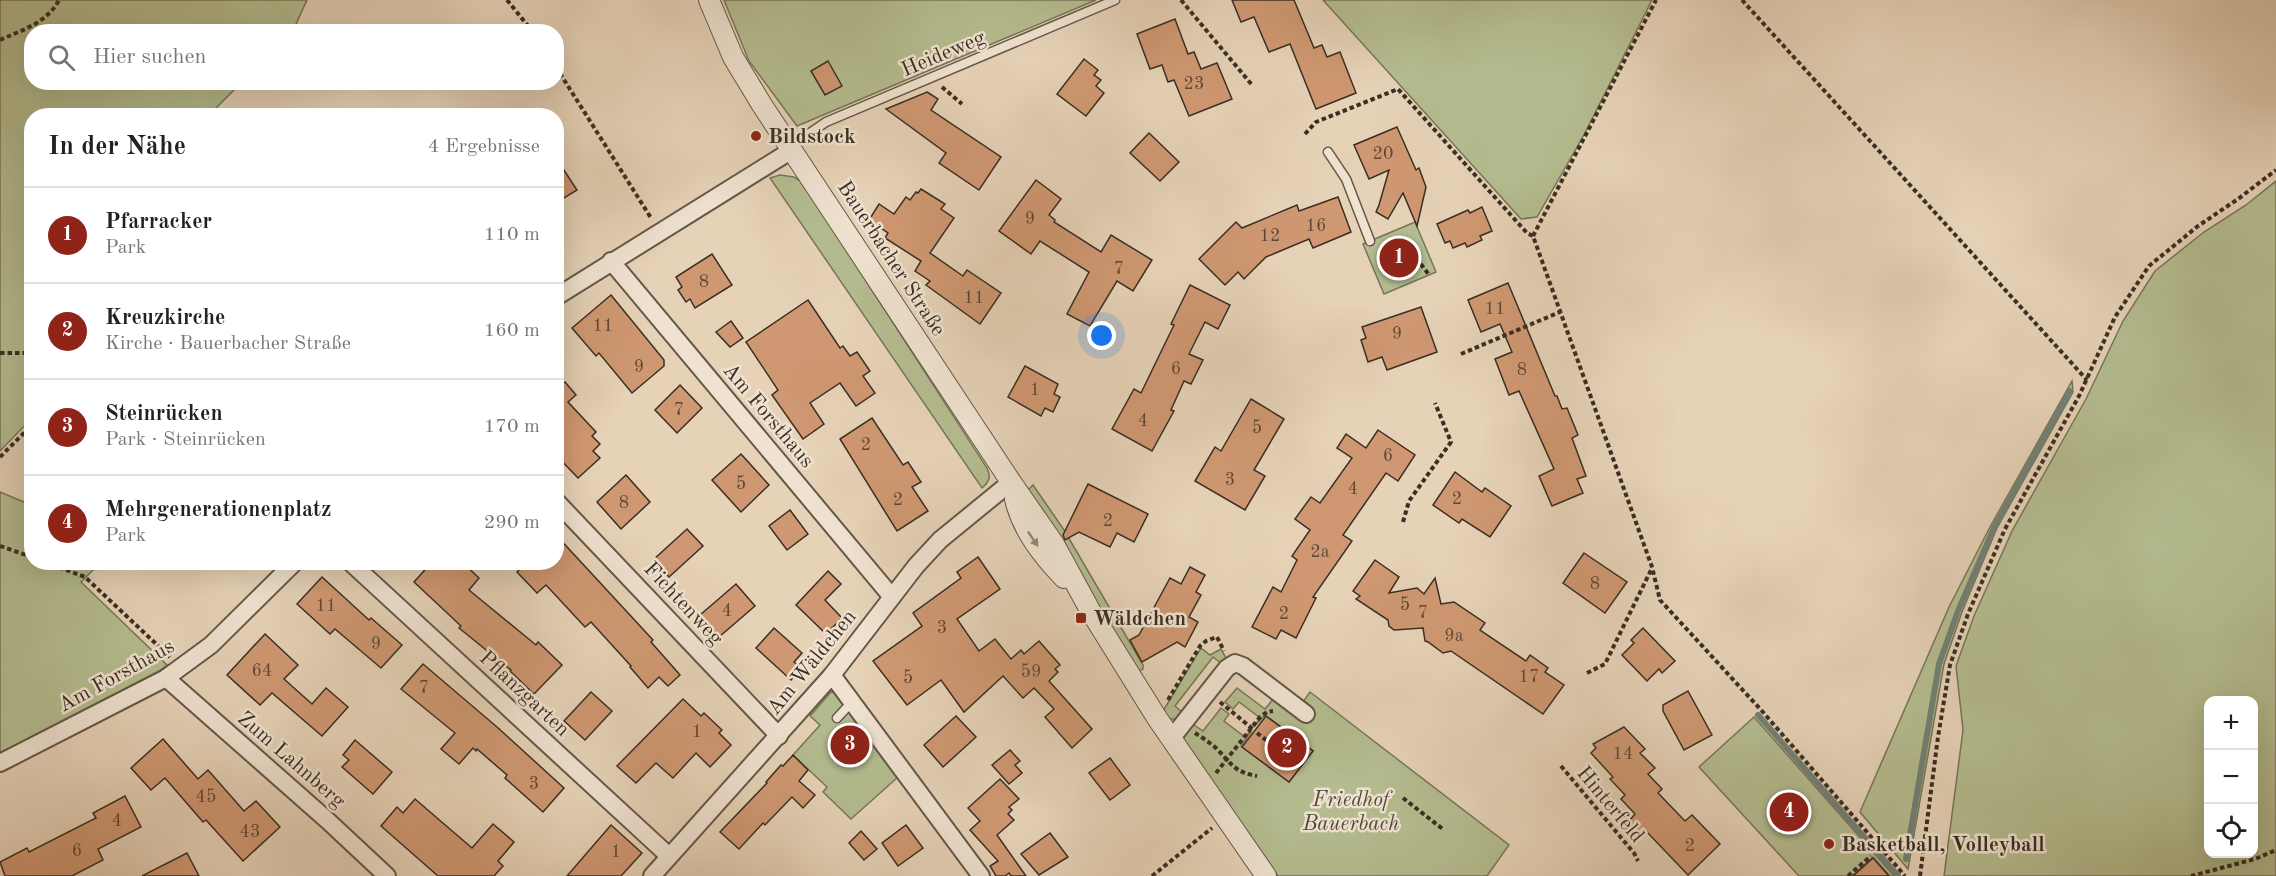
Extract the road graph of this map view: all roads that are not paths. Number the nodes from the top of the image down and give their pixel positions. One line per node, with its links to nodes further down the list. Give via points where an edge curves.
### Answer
1 (709, 0): 3 (street, Bauerbacher Straße, via 733,57)
2 (1115, 0): 3 (lane, Heideweg, via 826,122 798,141)
3 (792, 150): 6 (street); 8 (street, Bauerbacher Straße)
4 (1328, 152): 5 (lane, via 1346,178)
5 (1371, 244)
6 (611, 261): 7 (street); 12 (street, Am Forsthaus)
7 (564, 292)
8 (1011, 484): 12 (street, Am Wäldchen, via 940,540); 19 (street, Bauerbacher Straße, via 1054,544)
9 (564, 509): 18 (street, Fichtenweg)
10 (287, 570): 14 (street, Am Forsthaus, via 211,645)
11 (359, 570): 21 (street, Pflanzgarten)
12 (892, 597): 13 (street, Am Wäldchen)
13 (832, 675): 15 (street); 18 (street, Am Wäldchen)
14 (166, 678): 20 (street, Am Forsthaus); 22 (street, Zum Lahnberg)
15 (852, 702): 17 (lane); 24 (street)
16 (1306, 714): 19 (street, via 1238,663 1229,666)
17 (837, 718)
18 (779, 736): 21 (street, Am Wäldchen)
19 (1171, 739): 25 (street)
20 (0, 763)
21 (669, 856): 23 (street, Am Wäldchen)
22 (387, 876)
23 (652, 876)
24 (981, 876)
25 (1266, 876)

